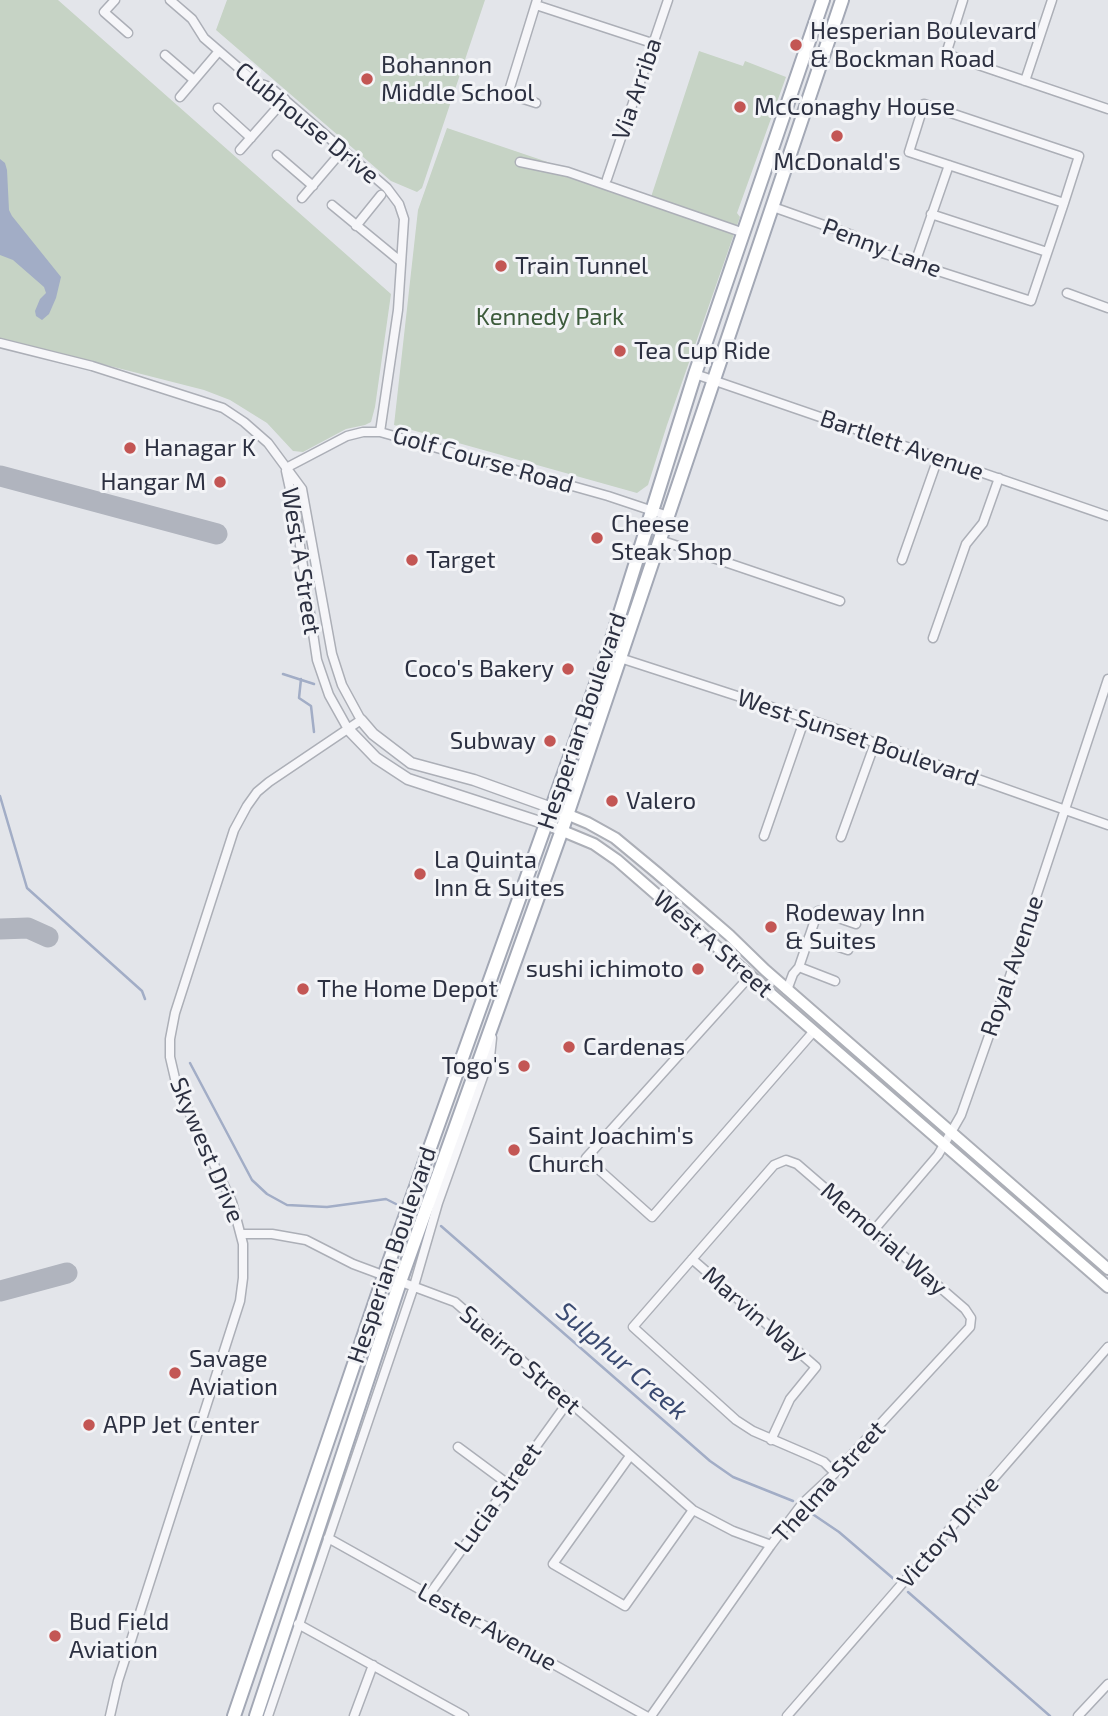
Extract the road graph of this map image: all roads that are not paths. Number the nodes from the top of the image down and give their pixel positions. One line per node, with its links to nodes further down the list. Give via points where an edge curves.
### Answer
1 (114, 0): 9 (street, via 104,12)
2 (170, 0): 11 (street, Clubhouse Drive)
3 (668, 0): 10 (street, Via Arriba)
4 (823, 0): 20 (main road, Hesperian Boulevard)
5 (842, 0): 27 (main road, Hesperian Boulevard)
6 (963, 0): 14 (street, via 946,54)
7 (1052, 0): 14 (street)
8 (537, 2): 10 (street); 17 (street, via 508,94)
9 (128, 33)
10 (652, 43): 28 (street, Via Arriba)
11 (219, 51): 13 (street); 16 (street, Clubhouse Drive, via 255,82 271,87)
12 (165, 55): 13 (street)
13 (194, 80): 15 (street)
14 (1025, 81): 19 (street)
15 (180, 97)
16 (285, 99): 21 (street); 23 (street, Clubhouse Drive)
17 (536, 103)
18 (218, 108): 21 (street)
19 (1108, 108)
20 (778, 136): 27 (main road, via 777,154); 37 (main road, Hesperian Boulevard)
21 (251, 138): 22 (street)
22 (240, 150)
23 (343, 150): 29 (street); 39 (street, Clubhouse Drive, via 399,204 404,219)
24 (277, 155): 29 (street)
25 (520, 163): 37 (street, via 568,172)
26 (948, 165): 32 (street); 32 (street, via 909,152 924,104 1079,156); 35 (street)
27 (786, 169): 34 (main road, Hesperian Boulevard)
28 (607, 179)
29 (313, 186): 31 (street)
30 (381, 195): 36 (street)
31 (302, 198)
32 (1064, 203): 38 (street)
33 (332, 205): 36 (street)
34 (773, 207): 40 (street, Penny Lane); 45 (main road, Hesperian Boulevard)
35 (931, 214): 38 (street); 40 (street)
36 (356, 226): 39 (street)
37 (744, 233): 44 (main road, Hesperian Boulevard)
38 (1047, 252): 40 (street, Penny Lane, via 1031,301)
39 (400, 261): 46 (street, Clubhouse Drive, via 398,310)
40 (915, 263)
41 (1067, 293): 42 (street)
42 (1108, 308)
43 (0, 343): 48 (street, via 92,366 223,408 253,428)
44 (695, 374): 45 (street, Bartlett Avenue); 50 (main road, Hesperian Boulevard)
45 (715, 381): 47 (street, Bartlett Avenue); 51 (main road, Hesperian Boulevard)
46 (380, 432): 48 (street, Golf Course Road, via 347,436); 50 (street, Golf Course Road)
47 (938, 458): 49 (street, Bartlett Avenue); 54 (street)
48 (286, 468): 61 (street, West A Street, via 302,489 334,662); 62 (street, West A Street, via 317,660 328,695)
49 (999, 478): 52 (street, Bartlett Avenue); 56 (street, via 983,523 967,544)
50 (653, 509): 51 (street, Golf Course Road); 57 (main road, Hesperian Boulevard)
51 (668, 516): 53 (main road, Hesperian Boulevard)
52 (1108, 516)
53 (660, 540): 55 (street); 58 (main road, Hesperian Boulevard)
54 (902, 560)
55 (840, 601)
56 (933, 638)
57 (607, 654): 58 (street, West Sunset Boulevard); 64 (main road, Hesperian Boulevard)
58 (621, 659): 60 (street, West Sunset Boulevard); 66 (main road, Hesperian Boulevard)
59 (1108, 679): 65 (street, Royal Avenue)
60 (805, 718): 63 (street, West Sunset Boulevard); 70 (street)
61 (361, 720): 62 (street, Skywest Drive); 64 (street, West A Street, via 411,763)
62 (348, 729): 67 (street, West A Street, via 376,758 408,779); 87 (street, Skywest Drive, via 269,782 247,806 234,830 173,1019 170,1057 177,1087 226,1187)
63 (876, 743): 65 (street, West Sunset Boulevard); 71 (street)
64 (552, 808): 66 (main road, West A Street); 67 (main road, Hesperian Boulevard)
65 (1065, 810): 68 (street, West Sunset Boulevard); 84 (street, Royal Avenue, via 961,1115)
66 (567, 814): 69 (main road, Hesperian Boulevard); 72 (main road, West A Street, via 615,838)
67 (546, 824): 69 (main road, West A Street); 90 (main road, Hesperian Boulevard)
68 (1108, 825)
69 (562, 830): 73 (main road, West A Street, via 604,850); 82 (main road, Hesperian Boulevard)
70 (764, 836)
71 (841, 837)
72 (698, 908): 73 (main road); 78 (main road, West A Street)
73 (675, 911): 79 (main road, West A Street)
74 (856, 924): 75 (street, via 818,911)
75 (809, 937): 76 (street); 77 (street)
76 (848, 950)
77 (799, 967): 80 (street); 81 (street)
78 (765, 970): 79 (main road); 81 (main road, West A Street)
79 (750, 976): 83 (main road, West A Street); 83 (street, via 586,1158 652,1217)
80 (835, 981)
81 (787, 990): 84 (main road, West A Street)
82 (493, 1024): 91 (main road, Hesperian Boulevard); 92 (street, Hesperian Boulevard, via 490,1057)
83 (814, 1031): 85 (main road, West A Street)
84 (951, 1132): 85 (street, Royal Avenue); 89 (main road, West A Street)
85 (943, 1144): 86 (street, Royal Avenue); 93 (main road, West A Street)
86 (874, 1230): 88 (street, Memorial Way, via 797,1164 786,1160 774,1165); 94 (street, Memorial Way, via 965,1309)
87 (241, 1234): 90 (street, Sueirro Street, via 306,1240); 110 (street, Skywest Drive, via 240,1301)
88 (692, 1259): 97 (street, Marvin Way, via 816,1367 790,1399); 97 (street, via 633,1327 736,1420)
89 (1108, 1269)
90 (384, 1276): 91 (street, Sueirro Street); 111 (main road, Hesperian Boulevard)
91 (400, 1282): 92 (street, Sueirro Street); 112 (main road, Hesperian Boulevard)
92 (414, 1286): 96 (street, Sueirro Street, via 455,1302); 103 (street, Hesperian Boulevard)
93 (1108, 1287)
94 (970, 1327): 100 (street, Thelma Street)
95 (1108, 1347): 118 (street, Victory Drive)
96 (568, 1402): 99 (street, Sueirro Street); 101 (street, Lucia Street)
97 (771, 1440): 100 (street, via 824,1462)
98 (458, 1447): 101 (street)
99 (630, 1456): 102 (street, Sueirro Street); 102 (street, via 553,1564 625,1606)
100 (835, 1473): 104 (street, Thelma Street)
101 (508, 1484): 105 (street, Lucia Street)
102 (692, 1510): 104 (street, Sueirro Street)
103 (328, 1538): 105 (street, Lester Avenue); 106 (street, Hesperian Boulevard)
104 (771, 1545): 117 (street, Thelma Street)
105 (429, 1595): 117 (street, Lester Avenue)
106 (298, 1624): 107 (street); 113 (street, Hesperian Boulevard)
107 (373, 1665): 109 (street); 114 (street)
108 (1108, 1684): 119 (street)
109 (447, 1707): 115 (street); 116 (street)
110 (110, 1716)
111 (234, 1716)
112 (256, 1716)
113 (268, 1716)
114 (354, 1716)
115 (442, 1716)
116 (464, 1716)
117 (648, 1716)
118 (787, 1716)
119 (1078, 1716)

